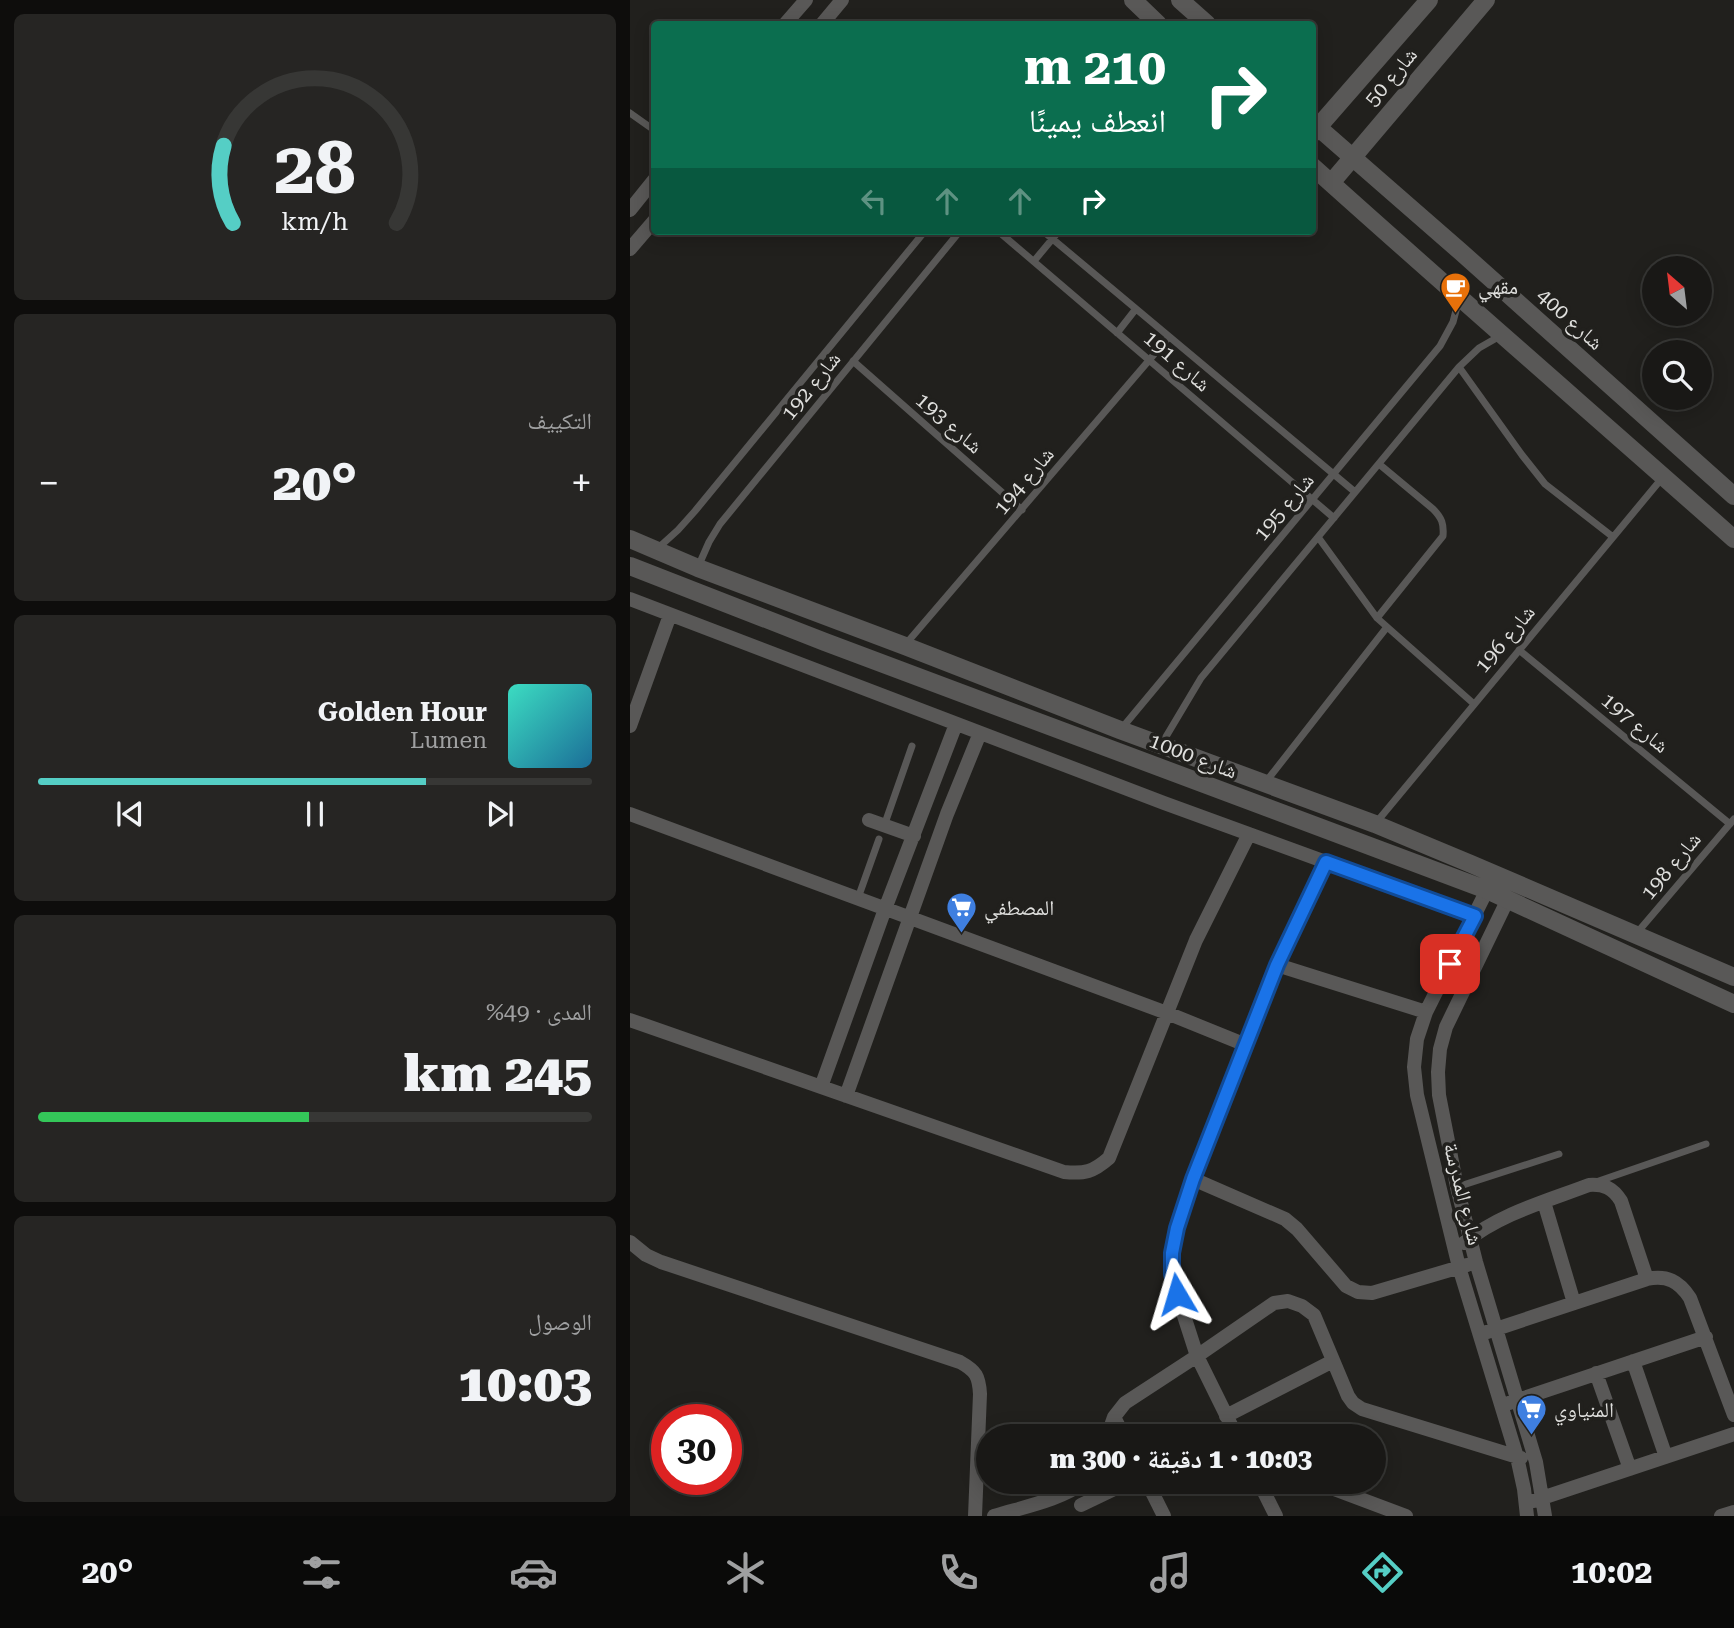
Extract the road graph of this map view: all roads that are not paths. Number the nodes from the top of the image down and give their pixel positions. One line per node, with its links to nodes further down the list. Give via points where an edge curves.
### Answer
1 (806, 0): 7 (street)
2 (842, 0): 8 (street)
3 (1133, 0): 9 (street)
4 (1180, 0): 10 (street)
5 (1429, 0): 12 (street, شارع 50)
6 (1486, 0): 15 (street, شارع 50)
7 (788, 21)
8 (828, 21)
9 (1155, 21)
10 (1204, 21)
11 (630, 113): 13 (lane)
12 (1316, 127)
13 (651, 128)
14 (1316, 129): 15 (street, شارع 400)
15 (1353, 158): 17 (street, شارع 50); 41 (street, شارع 400)
16 (1316, 170): 17 (street)
17 (1331, 183): 29 (street)
18 (651, 184): 19 (street)
19 (630, 210)
20 (651, 223): 27 (street)
21 (922, 235): 49 (lane, شارع 192, via 695,511)
22 (957, 235): 35 (lane, شارع 192)
23 (1003, 235): 28 (lane, شارع 191)
24 (1048, 235): 26 (lane, شارع 191)
25 (1056, 235): 26 (lane)
26 (1052, 239): 28 (lane); 30 (lane, شارع 191)
27 (632, 243)
28 (1034, 261): 31 (lane, شارع 191)
29 (1459, 298): 32 (street); 38 (lane, شارع 195, via 1440,346)
30 (1135, 310): 31 (lane); 33 (lane, شارع 191)
31 (1117, 333): 34 (lane, شارع 191)
32 (1503, 334): 36 (lane); 39 (street)
33 (1169, 337): 34 (lane, شارع 194); 38 (lane, شارع 191)
34 (1150, 360): 42 (lane, شارع 191); 43 (lane, شارع 194)
35 (853, 361): 43 (lane, شارع 193); 51 (lane, شارع 192, via 720,524)
36 (1459, 367): 37 (lane); 46 (lane, via 1545,484)
37 (1379, 464): 40 (lane); 54 (lane, via 1441,516 1444,526 1443,536)
38 (1334, 475): 40 (lane, شارع 191); 42 (lane, شارع 195)
39 (1664, 477): 46 (lane, شارع 196); 48 (street)
40 (1355, 492): 44 (lane)
41 (1734, 496)
42 (1313, 500): 44 (lane, شارع 191); 61 (lane, شارع 195)
43 (1022, 510): 56 (lane, شارع 194)
44 (1334, 518): 45 (lane)
45 (1318, 537): 54 (lane); 63 (lane, via 1201,678)
46 (1613, 537): 57 (lane, شارع 196)
47 (630, 539): 49 (street, شارع 1000)
48 (1734, 540)
49 (655, 551): 51 (street, شارع 1000)
50 (630, 566): 76 (street, شارع 1000)
51 (698, 568): 56 (street, شارع 1000)
52 (630, 599): 53 (street)
53 (670, 615): 59 (street); 60 (street)
54 (1377, 618): 55 (lane)
55 (1387, 627): 58 (lane); 65 (lane)
56 (905, 646): 61 (street, شارع 1000)
57 (1519, 650): 58 (lane, شارع 196); 70 (lane, شارع 197)
58 (1474, 704): 71 (lane, شارع 196)
59 (956, 724): 62 (street); 66 (street)
60 (630, 726)
61 (1120, 730): 63 (street, شارع 1000)
62 (979, 733): 68 (street); 73 (street)
63 (1160, 745): 65 (street, شارع 1000)
64 (912, 746): 72 (lane)
65 (1265, 783): 71 (street, شارع 1000)
66 (925, 806): 68 (street); 74 (street)
67 (630, 814): 77 (street)
68 (947, 814): 81 (street)
69 (869, 820): 72 (street)
70 (1732, 821): 82 (lane, شارع 198)
71 (1375, 824): 82 (street, شارع 1000)
72 (881, 832): 74 (street); 77 (lane)
73 (1249, 834): 75 (street); 87 (street, via 1196,940)
74 (914, 836): 79 (street)
75 (1326, 862): 80 (street); 83 (street)
76 (1486, 890): 78 (street, شارع 1000); 80 (street, شارع المدرسة)
77 (858, 899): 79 (street)
78 (1508, 899): 85 (street, شارع 1000); 96 (street, شارع المدرسة, via 1451,1016 1440,1049 1439,1095)
79 (885, 909): 81 (street); 90 (street)
80 (1475, 916): 86 (street, شارع المدرسة)
81 (910, 918): 87 (street); 91 (street)
82 (1635, 935): 84 (street, شارع 1000)
83 (1277, 965): 86 (street); 89 (street)
84 (1734, 978)
85 (1734, 1004)
86 (1426, 1012): 100 (street, شارع المدرسة, via 1414,1067 1417,1095)
87 (1167, 1013): 89 (street); 91 (street, via 1109,1158 1080,1174)
88 (630, 1020): 90 (street)
89 (1246, 1045): 94 (street)
90 (821, 1087): 91 (street)
91 (846, 1096)
92 (1706, 1144): 95 (lane)
93 (1559, 1154): 96 (lane)
94 (1193, 1179): 102 (street, via 1285,1219 1346,1286 1358,1292 1371,1293); 108 (street, via 1177,1228 1172,1274)
95 (1589, 1185): 97 (street); 103 (street, via 1608,1187 1621,1201)
96 (1457, 1187): 98 (street, شارع المدرسة)
97 (1544, 1202): 98 (street); 104 (street)
98 (1470, 1238): 100 (street); 101 (street, شارع المدرسة)
99 (630, 1242): 134 (street, via 661,1262 972,1369 980,1380 981,1394)
100 (1455, 1250): 102 (street, شارع المدرسة)
101 (1476, 1262): 102 (street); 105 (street, شارع المدرسة)
102 (1459, 1268): 106 (street, شارع المدرسة)
103 (1647, 1279): 104 (street); 107 (street, via 1667,1278 1685,1289)
104 (1574, 1303): 105 (street)
105 (1496, 1329): 106 (street); 112 (street, شارع المدرسة)
106 (1479, 1335): 113 (street, شارع المدرسة)
107 (1706, 1337): 110 (street); 114 (street)
108 (1197, 1356): 109 (street, via 1273,1303 1288,1301 1314,1315); 115 (street); 116 (street, via 1125,1403)
109 (1333, 1361): 115 (street); 121 (street, via 1348,1396 1362,1409)
110 (1633, 1361): 111 (street); 122 (street)
111 (1596, 1373): 112 (street); 124 (street)
112 (1517, 1400): 113 (street); 123 (street, شارع المدرسة)
113 (1501, 1405): 121 (street, شارع المدرسة)
114 (1734, 1415)
115 (1226, 1416): 119 (street)
116 (1114, 1417): 117 (street); 118 (street)
117 (1112, 1424)
118 (1118, 1424)
119 (1229, 1424)
120 (1734, 1434): 122 (street)
121 (1517, 1457): 123 (street); 132 (street, شارع المدرسة)
122 (1666, 1457): 124 (street)
123 (1536, 1462): 130 (street, شارع المدرسة)
124 (1630, 1469): 130 (street)
125 (1064, 1494): 135 (street)
126 (1109, 1494): 131 (street)
127 (1153, 1494): 136 (street)
128 (1265, 1494): 137 (street)
129 (1347, 1494): 138 (street)
130 (1542, 1498): 132 (street); 139 (street, شارع المدرسة)
131 (1083, 1510)
132 (1526, 1510)
133 (1734, 1511): 140 (street)
134 (975, 1516)
135 (994, 1516)
136 (1164, 1516)
137 (1276, 1516)
138 (1406, 1516)
139 (1545, 1516)
140 (1721, 1516)

